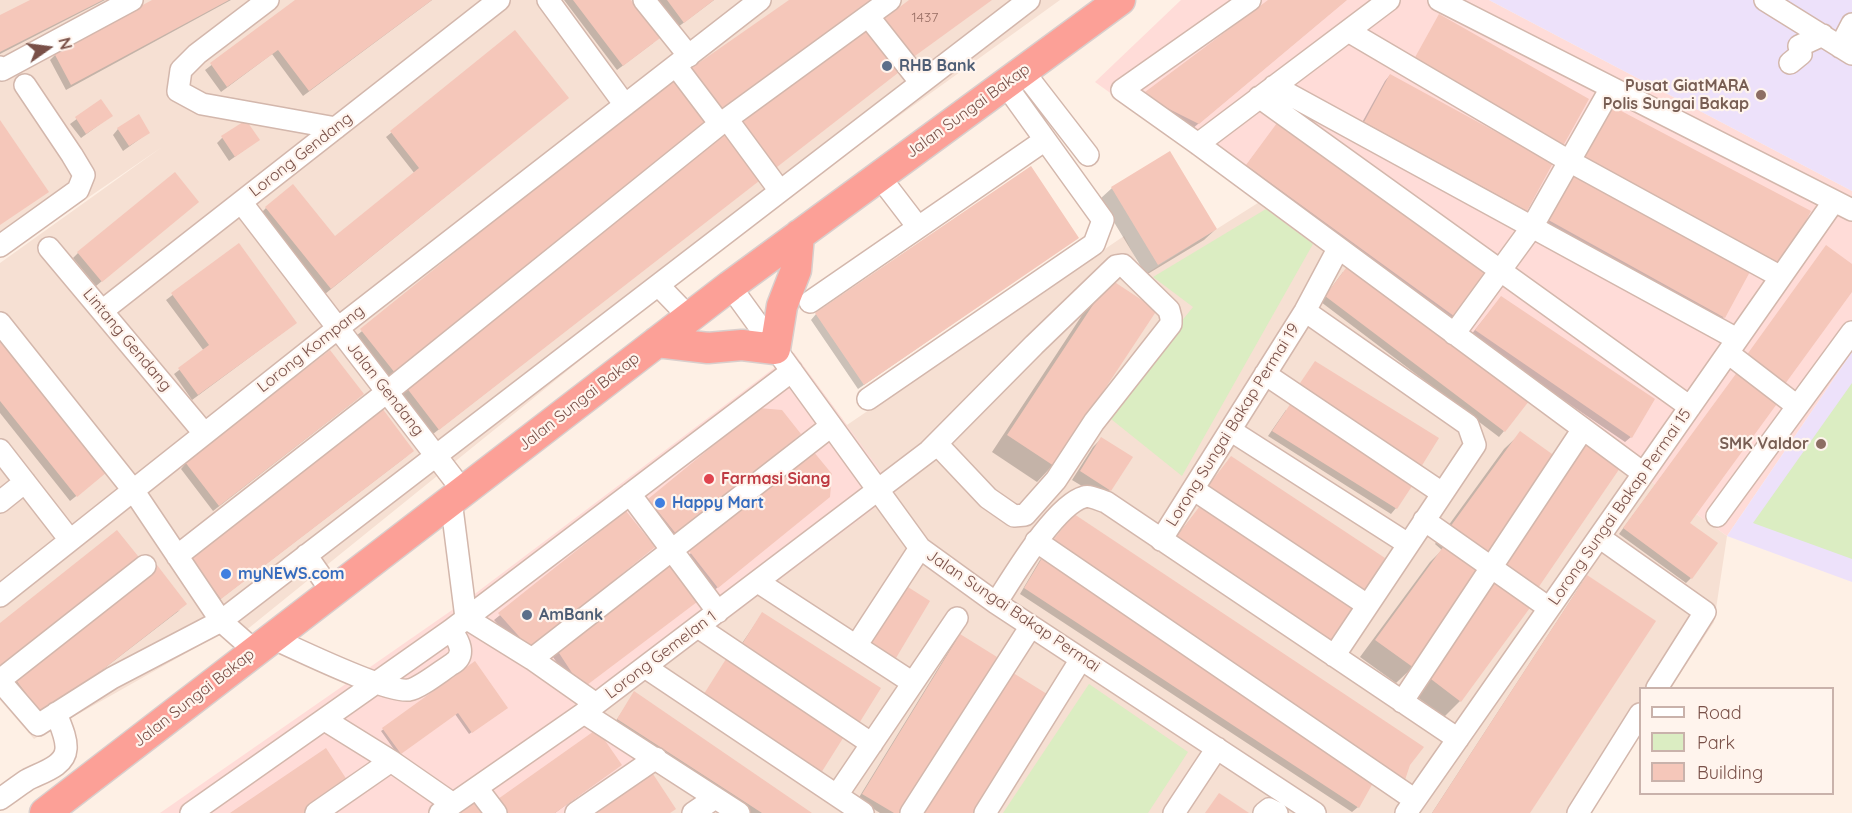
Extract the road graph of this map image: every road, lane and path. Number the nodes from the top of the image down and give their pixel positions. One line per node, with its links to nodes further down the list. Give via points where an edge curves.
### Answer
1 (132, 0): 20 (street, via 2,70)
2 (499, 0): 28 (street, Lorong Gendang)
3 (548, 0): 26 (street)
4 (644, 0): 18 (street)
5 (890, 0): 14 (street)
6 (1029, 0): 22 (street)
7 (1119, 0): 21 (highway, Jalan Sungai Bakap)
8 (1250, 0): 30 (street, via 1122,90)
9 (1389, 0): 16 (street)
10 (1439, 0): 24 (street)
11 (1765, 0): 17 (street)
12 (755, 2): 18 (street, Lorong Kompang)
13 (258, 3): 28 (street, via 180,70 178,91 202,104)
14 (868, 16): 22 (street); 27 (street)
15 (1852, 24): 17 (street)
16 (1348, 31): 25 (street); 32 (street)
17 (1838, 45): 19 (street, via 1798,46 1801,54)
18 (682, 61): 26 (street, Lorong Kompang); 27 (street)
19 (1790, 63)
20 (0, 67)
21 (1014, 78): 29 (street); 31 (street); 33 (highway, Jalan Sungai Bakap)
22 (921, 83): 34 (street)
23 (25, 85): 40 (street, via 84,175 78,190)
24 (1611, 88): 32 (street); 36 (street)
25 (1267, 92): 30 (street); 38 (street); 43 (street)
26 (625, 105): 52 (street, Lorong Kompang)
27 (724, 122): 34 (street); 59 (street)
28 (336, 128): 35 (street, Lorong Gendang)
29 (1045, 140): 37 (street); 60 (street, via 1103,220 1094,244)
30 (1198, 144): 42 (street)
31 (1088, 155)
32 (1569, 161): 38 (street); 44 (street)
33 (879, 176): 37 (street); 39 (highway, Jalan Sungai Bakap)
34 (780, 191): 45 (street)
35 (241, 202): 49 (street, Lorong Gendang); 52 (street, Jalan Gendang)
36 (1843, 206): 44 (street, Lorong Sungai Bakap Permai 15)
37 (918, 227): 47 (street)
38 (1532, 227): 43 (street); 56 (street)
39 (799, 235): 46 (highway, Jalan Sungai Bakap); 57 (highway, via 796,270 782,306)
40 (0, 246)
41 (50, 248): 49 (street, Lintang Gendang)
42 (1338, 249): 48 (street, Lorong Sungai Bakap Permai 19); 54 (street)
43 (1500, 270): 54 (street); 62 (street)
44 (1780, 278): 56 (street, Lorong Sungai Bakap Permai 15)
45 (658, 285): 50 (street); 69 (street)
46 (730, 286): 50 (highway, Jalan Sungai Bakap); 57 (street, Jalan Sungai Bakap Permai)
47 (810, 302)
48 (1305, 310): 58 (street, Lorong Sungai Bakap Permai 19); 75 (street, via 1468,425 1474,445)
49 (102, 311): 66 (street, Lintang Gendang)
50 (689, 317): 55 (highway, Jalan Sungai Bakap)
51 (0, 322): 73 (street)
52 (338, 328): 59 (street, Jalan Gendang); 66 (street, Lorong Kompang)
53 (1852, 332): 61 (street)
54 (1454, 334): 64 (street)
55 (657, 342): 57 (highway, via 708,348 742,345); 77 (highway, Jalan Sungai Bakap)
56 (1732, 346): 61 (street); 62 (street, Lorong Sungai Bakap Permai 15)
57 (783, 360): 63 (street, Jalan Sungai Bakap Permai); 76 (street)
58 (1265, 374): 65 (street, Lorong Sungai Bakap Permai 19); 75 (street)
59 (387, 392): 69 (street, Jalan Gendang); 89 (street)
60 (867, 399)
61 (1797, 406): 79 (street)
62 (1690, 407): 70 (street, Lorong Sungai Bakap Permai 15)
63 (831, 426): 74 (street, Jalan Sungai Bakap Permai); 87 (street)
64 (1583, 429): 70 (street); 91 (street)
65 (1230, 430): 72 (street, Lorong Sungai Bakap Permai 19); 85 (street)
66 (204, 433): 73 (street, Lorong Kompang)
67 (936, 444): 67 (street, Lorong Gemelan 1, via 1116,266 1123,265 1169,310 1171,324 1094,422 1056,480 1025,515 1014,516 988,498); 74 (street, Lorong Gemelan 1)
68 (0, 450): 71 (street)
69 (436, 455): 77 (street, Jalan Gendang); 88 (street)
70 (1643, 473): 81 (street, Lorong Sungai Bakap Permai 15)
71 (25, 482): 78 (street); 82 (street)
72 (1193, 489): 83 (street, Lorong Sungai Bakap Permai 19); 96 (street)
73 (133, 490): 82 (street, Lorong Kompang); 89 (street)
74 (878, 491): 86 (street, Jalan Sungai Bakap Permai); 92 (street, Lorong Gemelan 1)
75 (1442, 493): 80 (street)
76 (630, 494): 87 (street); 101 (street)
77 (457, 496): 93 (highway, Jalan Sungai Bakap); 101 (street)
78 (0, 502)
79 (1717, 516)
80 (1424, 520): 85 (street); 91 (street)
81 (1599, 537): 97 (street, Lorong Sungai Bakap Permai 15); 113 (street, via 1705,612)
82 (70, 540): 94 (street, Lorong Kompang)
83 (1161, 540): 84 (street, via 1106,502 1087,495 1071,502); 106 (street)
84 (1036, 541): 95 (street); 129 (street)
85 (1408, 544): 96 (street)
86 (920, 548): 95 (street, Jalan Sungai Bakap Permai); 105 (street)
87 (672, 550): 98 (street); 107 (street)
88 (306, 555): 93 (street); 100 (street)
89 (177, 556): 100 (street)
90 (145, 566): 110 (street)
91 (1491, 567): 97 (street); 114 (street)
92 (758, 582): 98 (street, Lorong Gemelan 1); 105 (street)
93 (332, 592): 104 (highway, Jalan Sungai Bakap)
94 (0, 596)
95 (996, 603): 102 (street, Jalan Sungai Bakap Permai)
96 (1367, 605): 106 (street)
97 (1549, 608): 119 (street, Lorong Sungai Bakap Permai 15)
98 (718, 612): 103 (street, Lorong Gemelan 1)
99 (957, 618): 112 (street)
100 (221, 621): 104 (street); 116 (street, via 112,678)
101 (458, 624): 107 (street); 111 (street); 111 (street, via 461,652 457,662 411,689)
102 (1031, 626): 108 (street, Jalan Sungai Bakap Permai); 139 (street)
103 (698, 627): 109 (street, Lorong Gemelan 1); 120 (street)
104 (263, 645): 111 (street); 131 (highway, Jalan Sungai Bakap)
105 (856, 646): 112 (street)
106 (1334, 656): 114 (street)
107 (532, 659): 115 (street)
108 (1081, 659): 121 (street, Jalan Sungai Bakap Permai); 140 (street)
109 (645, 667): 115 (street, Lorong Gemelan 1); 126 (street)
110 (0, 681): 116 (street, via 38,725)
111 (376, 683): 118 (street)
112 (914, 683): 120 (street)
113 (1658, 687)
114 (1402, 702): 119 (street)
115 (590, 708): 122 (street); 125 (street, Lorong Gemelan 1)
116 (56, 713): 124 (street, via 66,749 64,757 50,770)
117 (1639, 717): 145 (street)
118 (325, 720): 123 (street); 132 (street)
119 (1458, 739): 129 (street, Lorong Sungai Bakap Permai 15)
120 (872, 744): 126 (street)
121 (1217, 748): 141 (street); 144 (street, Jalan Sungai Bakap Permai)
122 (656, 758): 127 (street); 135 (street)
123 (391, 761): 130 (street); 133 (street)
124 (28, 780): 128 (street); 131 (street)
125 (477, 788): 130 (street, Lorong Gemelan 1); 134 (street)
126 (837, 795): 138 (street)
127 (716, 798): 136 (street); 137 (street)
128 (0, 799)
129 (1410, 806)
130 (446, 809)
131 (51, 811)
132 (192, 813)
133 (316, 813)
134 (496, 813)
135 (576, 813)
136 (693, 813)
137 (739, 813)
138 (863, 813)
139 (912, 813)
140 (985, 813)
141 (1174, 813)
142 (1264, 813): 143 (street, via 1269,809)
143 (1277, 813)
144 (1315, 813)
145 (1578, 813)

